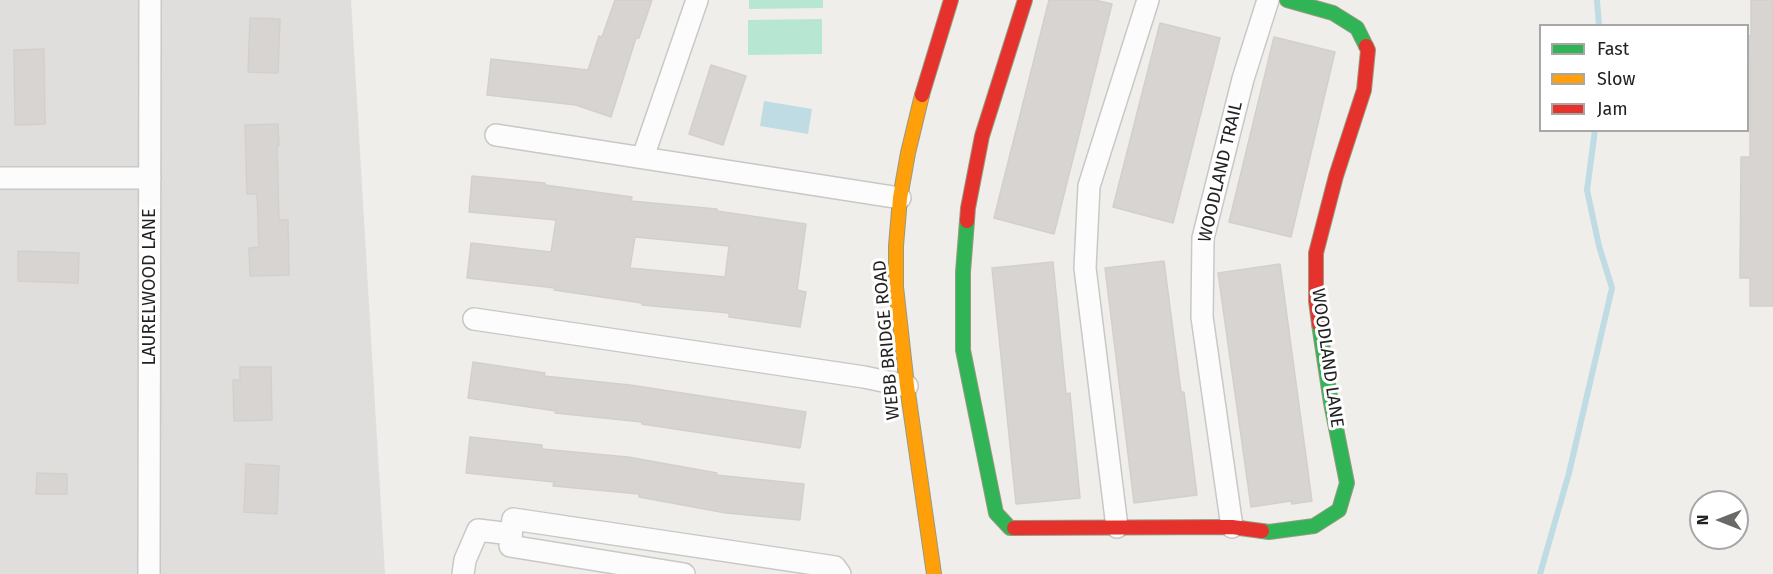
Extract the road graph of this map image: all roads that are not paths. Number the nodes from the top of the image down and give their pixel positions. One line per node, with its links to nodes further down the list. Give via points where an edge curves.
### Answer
1 (150, 0): 11 (street, LAURELWOOD LANE)
2 (697, 0): 9 (street)
3 (951, 0): 12 (street, WEBB BRIDGE ROAD, via 919,104)
4 (1025, 0): 15 (street, WOODLAND LANE, via 982,136 968,208 963,350 996,513 1010,528)
5 (1148, 0): 15 (street, via 1089,186 1085,268)
6 (1268, 0): 16 (street, WOODLAND TRAIL, via 1243,79 1203,238 1203,317)
7 (1287, 0): 16 (street, WOODLAND LANE, via 1333,13 1357,28 1368,50 1364,90 1316,253 1316,301 1347,483 1339,510 1314,526 1269,532)
8 (496, 135): 9 (street)
9 (643, 157): 12 (street)
10 (0, 178): 11 (street)
11 (150, 178): 18 (street, LAURELWOOD LANE)
12 (900, 198): 14 (street, WEBB BRIDGE ROAD, via 896,287)
13 (474, 319): 14 (street)
14 (907, 386): 22 (street, WEBB BRIDGE ROAD)
15 (1118, 527): 16 (street, WOODLAND LANE)
16 (1232, 527)
17 (511, 534): 19 (street, via 478,530); 20 (street, via 510,546); 21 (street, via 513,519 835,567)
18 (149, 574)
19 (463, 574)
20 (684, 574)
21 (840, 574)
22 (934, 574)

